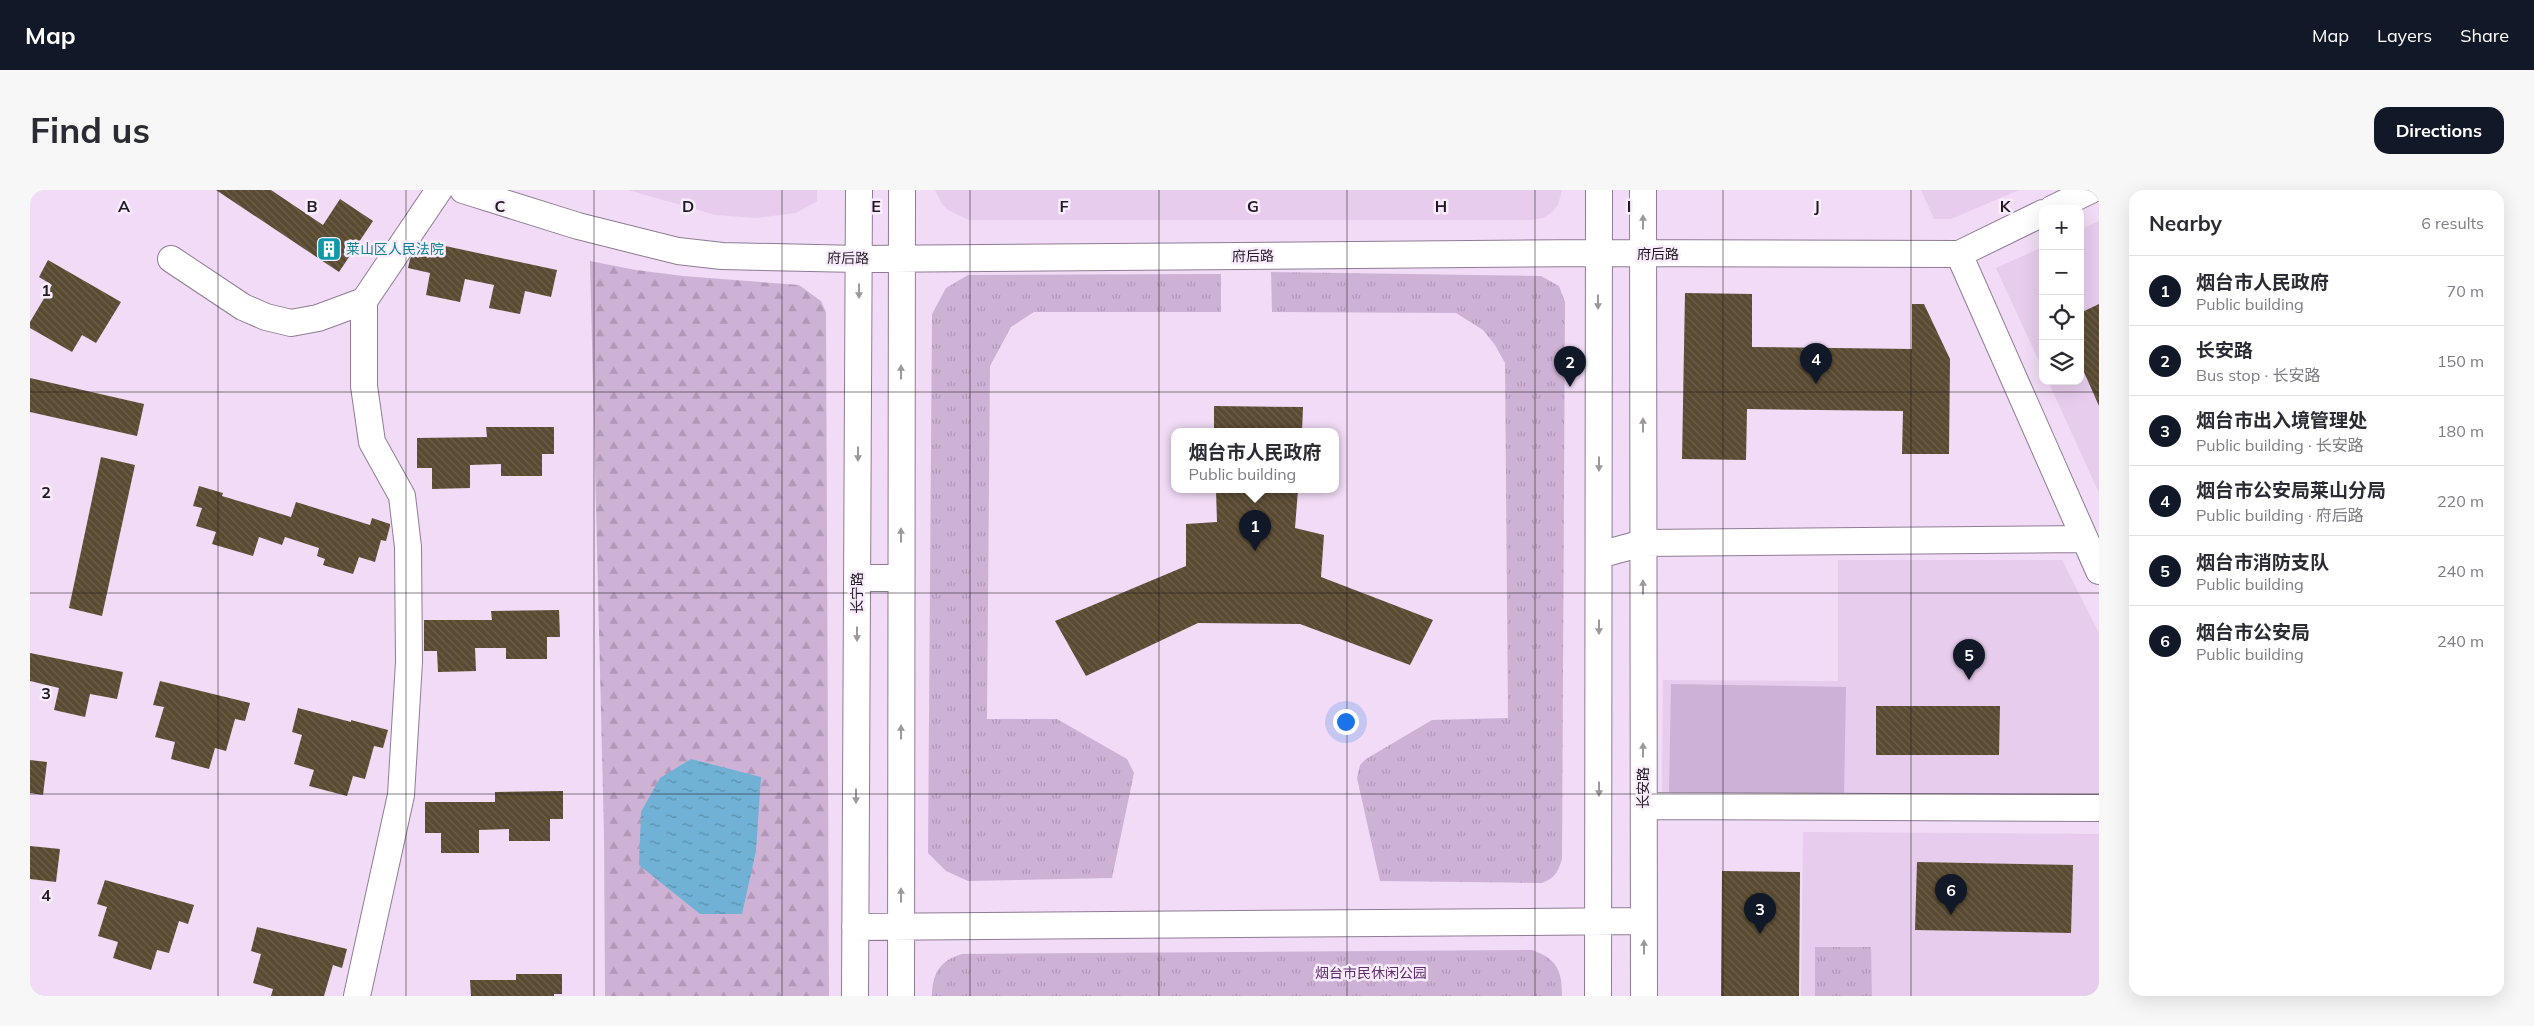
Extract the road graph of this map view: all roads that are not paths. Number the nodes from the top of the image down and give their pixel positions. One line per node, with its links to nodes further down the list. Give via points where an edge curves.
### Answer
1 (439, 190): 16 (street)
2 (463, 190): 14 (street, 府后路, via 578,226 678,252)
3 (859, 190): 14 (street, 长宁路)
4 (902, 190): 15 (street)
5 (1599, 190): 10 (street)
6 (1643, 190): 11 (street, 长安路, one-way to 6)
7 (2091, 190): 8 (street)
8 (2060, 205)
9 (2039, 215): 12 (street, 府后路)
10 (1598, 253): 11 (street, 府后路); 15 (street, 府后路); 19 (street, one-way to 19)
11 (1643, 254): 12 (street, 府后路); 18 (street, 长安路, one-way to 11)
12 (1959, 254): 17 (street)
13 (171, 259): 16 (street, via 243,307 291,323 318,318)
14 (860, 259): 15 (street, 府后路); 21 (street, 长宁路, one-way to 21)
15 (901, 259): 22 (street, one-way to 15)
16 (364, 300): 29 (street, via 364,386 372,442 402,496 407,538 409,662 401,795)
17 (2085, 539): 18 (street); 20 (street)
18 (1643, 543): 19 (street); 23 (street, 长安路, one-way to 18)
19 (1599, 555): 25 (street, one-way to 25)
20 (2099, 571)
21 (857, 578): 22 (street); 27 (street, 长宁路, one-way to 27)
22 (901, 578): 28 (street, one-way to 22)
23 (1644, 806): 24 (street); 26 (street, 长安路)
24 (2099, 808)
25 (1599, 920): 26 (street); 28 (street); 32 (street)
26 (1644, 921): 33 (street, 长安路, one-way to 26)
27 (855, 927): 28 (street); 30 (street, 长宁路)
28 (901, 927): 31 (street)
29 (357, 996)
30 (855, 996)
31 (901, 996)
32 (1598, 996)
33 (1644, 996)

